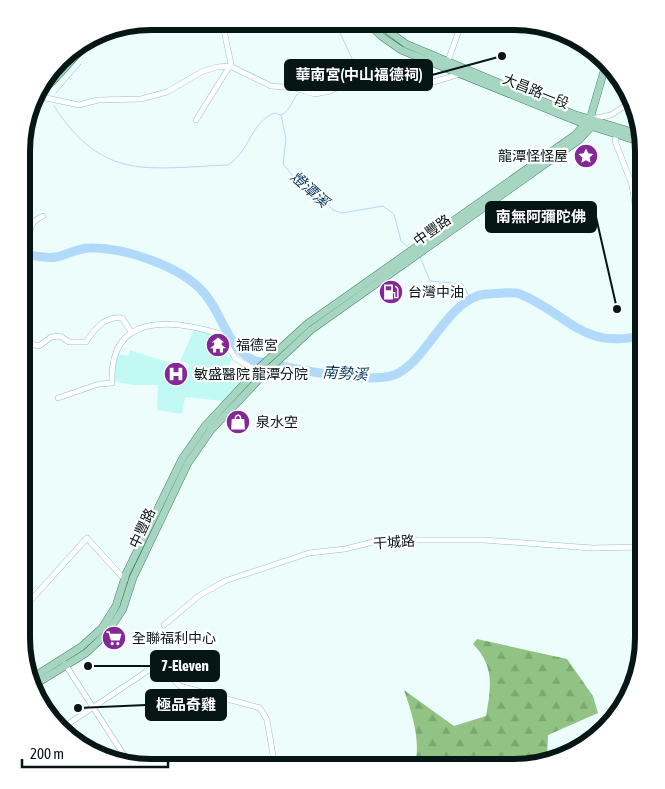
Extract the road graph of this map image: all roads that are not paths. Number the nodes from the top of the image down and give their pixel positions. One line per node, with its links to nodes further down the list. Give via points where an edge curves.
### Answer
1 (224, 30): 8 (street, via 232,60)
2 (374, 30): 10 (main road, 大昌路一段, via 401,50)
3 (387, 30): 7 (main road, 大昌路一段, via 406,44)
4 (453, 30): 5 (street)
5 (458, 32): 7 (street)
6 (71, 60): 11 (main road)
7 (448, 61): 14 (main road, 大昌路一段)
8 (228, 66): 10 (street, via 271,86 322,94 351,81 423,85); 12 (street, via 202,72 167,92 142,99 98,100 79,105); 15 (street)
9 (604, 70): 14 (main road)
10 (460, 74): 16 (main road, 大昌路一段)
11 (55, 77)
12 (42, 98)
13 (626, 105): 14 (street, via 611,115)
14 (590, 119): 16 (main road, 中豐路); 17 (main road); 18 (main road, 大昌路一段)
15 (196, 120)
16 (584, 124): 17 (main road, 大昌路一段); 24 (main road, 中豐路, via 575,135)
17 (592, 126): 19 (main road, 大昌路一段); 24 (main road, 中豐路, via 579,140)
18 (633, 132)
19 (617, 134): 20 (main road, 大昌路一段); 21 (street, via 615,141 632,185)
20 (634, 140)
21 (635, 204)
22 (43, 216): 23 (street)
23 (30, 226)
24 (381, 276): 27 (main road, 中豐路); 27 (main road, 中豐路, via 306,324 271,356)
25 (132, 333): 26 (street, via 122,318 112,317 105,320 86,342 69,342 60,336 51,337 39,346); 27 (street, via 148,325 191,325 221,334 235,358); 28 (street, via 114,351 112,383 98,384)
26 (30, 344)
27 (262, 371): 30 (main road, 中豐路, via 205,426 182,459); 33 (main road, 中豐路, via 211,430 188,463 132,578 123,609 107,632 86,653)
28 (58, 398)
29 (635, 547): 32 (street, 干城路, via 592,548 483,540 381,540 310,553 225,581 200,595)
30 (125, 580): 31 (street, via 87,538); 33 (main road, 中豐路, via 116,606 102,628)
31 (30, 600)
32 (164, 624)
33 (64, 662): 34 (main road, 中豐路); 35 (main road, 中豐路); 36 (street)
34 (36, 676)
35 (38, 682)
36 (93, 707): 37 (street); 38 (street); 39 (street, via 158,664 180,686 260,708 267,720)
37 (66, 725)
38 (126, 757)
39 (274, 758)

